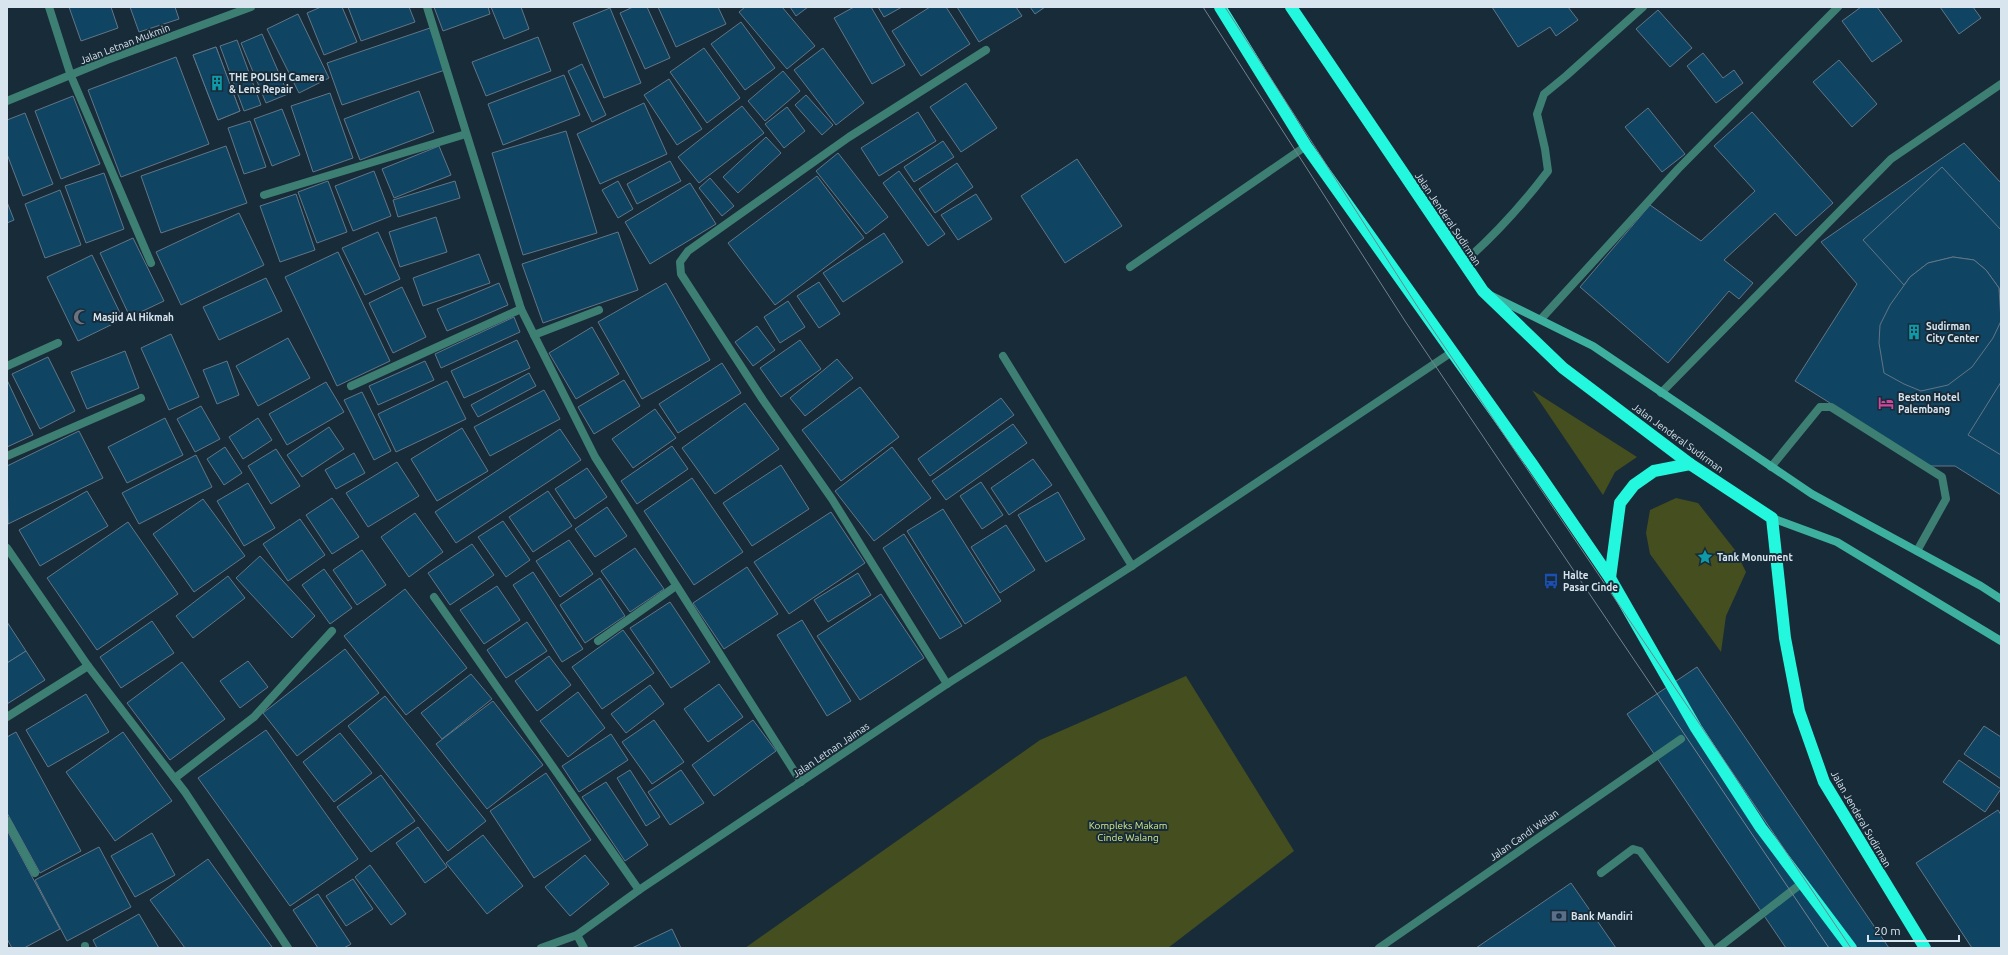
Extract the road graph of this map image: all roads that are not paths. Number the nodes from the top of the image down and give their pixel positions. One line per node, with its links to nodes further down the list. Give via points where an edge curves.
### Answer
1 (49, 7): 9 (street)
2 (251, 7): 9 (street, Jalan Letnan Mukmin, via 107,60)
3 (427, 7): 12 (street)
4 (1220, 7): 13 (highway)
5 (1291, 7): 16 (highway, Jalan Jenderal Sudirman)
6 (1643, 7): 16 (street, via 1544,94 1537,114 1546,149 1548,171 1524,203)
7 (1838, 7): 21 (street, via 1678,169)
8 (986, 50): 45 (street, via 849,137 688,251 680,262 681,274 763,400 832,499)
9 (71, 76): 11 (street, Jalan Letnan Mukmin); 15 (street)
10 (2001, 84): 28 (street, via 1891,159)
11 (7, 101)
12 (466, 134): 14 (street); 19 (street)
13 (1306, 146): 17 (street); 24 (highway)
14 (264, 195)
15 (151, 263)
16 (1463, 263): 18 (highway, Jalan Jenderal Sudirman)
17 (1130, 267)
18 (1482, 291): 21 (main road); 31 (highway, Jalan Jenderal Sudirman, via 1563,368)
19 (521, 309): 22 (street); 27 (street)
20 (599, 310): 22 (street)
21 (1542, 319): 28 (main road, via 1593,346)
22 (534, 335): 38 (street, via 595,457)
23 (58, 344): 26 (street)
24 (1452, 352): 36 (street, Jalan Letnan Jaimas); 37 (highway)
25 (1003, 356): 36 (street)
26 (7, 366)
27 (351, 386)
28 (1661, 393): 32 (main road)
29 (142, 398): 30 (street)
30 (7, 456)
31 (1690, 464): 33 (highway, Jalan Jenderal Sudirman); 37 (highway, via 1654,471 1634,485 1620,503)
32 (1771, 467): 35 (main road, via 1812,494); 35 (street, via 1820,407 1831,407 1942,477 1946,499)
33 (1772, 518): 43 (main road, via 1837,542); 63 (highway, Jalan Jenderal Sudirman, via 1785,638 1799,711 1824,782)
34 (7, 548): 44 (street)
35 (1917, 551): 40 (main road)
36 (1132, 566): 45 (street, Jalan Letnan Jaimas)
37 (1610, 578): 53 (highway, via 1696,728 1761,828)
38 (676, 586): 42 (street); 49 (street)
39 (434, 597): 54 (street)
40 (2001, 599)
41 (332, 631): 48 (street, via 254,717)
42 (598, 641)
43 (2001, 641)
44 (88, 666): 46 (street); 48 (street)
45 (947, 684): 49 (street, Jalan Letnan Jaimas)
46 (7, 717)
47 (1680, 739): 59 (street, Jalan Candi Welan)
48 (175, 778): 56 (street)
49 (801, 782): 54 (street, Jalan Letnan Jaimas)
50 (7, 821): 51 (street)
51 (35, 873)
52 (1601, 873): 60 (street, via 1633,849 1640,851)
53 (1802, 883): 61 (street); 62 (highway)
54 (639, 890): 55 (street, Jalan Letnan Jaimas)
55 (577, 935): 57 (street, Jalan Letnan Jaimas); 58 (street)
56 (288, 948)
57 (541, 948)
58 (584, 948)
59 (1379, 948)
60 (1711, 948)
61 (1718, 948)
62 (1851, 948)
63 (1926, 948)

